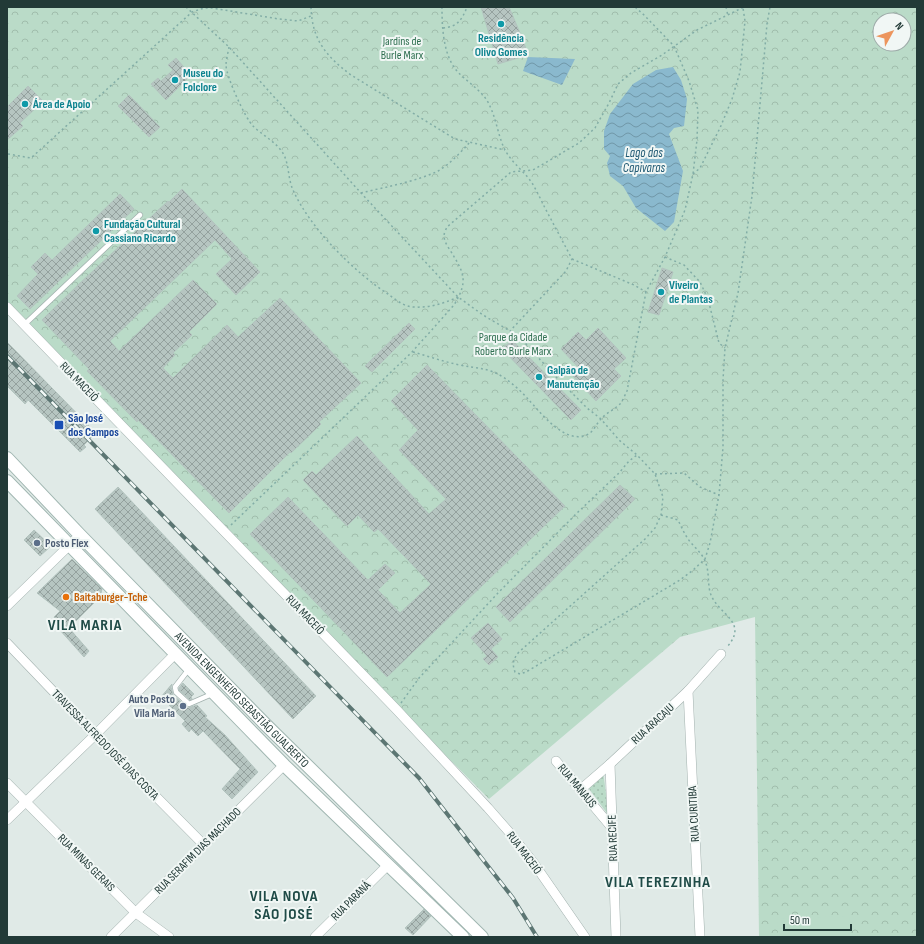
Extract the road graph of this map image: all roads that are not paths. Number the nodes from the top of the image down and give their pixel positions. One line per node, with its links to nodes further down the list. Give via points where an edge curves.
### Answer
1 (140, 216): 3 (lane)
2 (7, 307): 3 (street, RUA MACEIÓ)
3 (24, 325): 32 (street, RUA MACEIÓ, via 396,709 510,833)
4 (7, 458): 6 (main road, AVENIDA ENGENHEIRO SEBASTIÃO GUALBERTO)
5 (7, 481): 7 (main road, AVENIDA ENGENHEIRO SEBASTIÃO GUALBERTO)
6 (80, 535): 7 (street); 31 (main road, AVENIDA ENGENHEIRO SEBASTIÃO GUALBERTO, via 266,726)
7 (70, 545): 8 (street); 10 (main road, AVENIDA ENGENHEIRO SEBASTIÃO GUALBERTO)
8 (7, 606)
9 (7, 643): 15 (street, TRAVESSA ALFREDO JOSÉ DIAS COSTA)
10 (176, 654): 12 (main road, AVENIDA ENGENHEIRO SEBASTIÃO GUALBERTO); 15 (street)
11 (721, 654): 13 (street, RUA ARACAJU)
12 (190, 668): 14 (main road, AVENIDA ENGENHEIRO SEBASTIÃO GUALBERTO); 14 (lane, via 175,689 187,703)
13 (688, 691): 17 (street, RUA ARACAJU); 34 (street, RUA CURITIBA)
14 (214, 692): 18 (main road, AVENIDA ENGENHEIRO SEBASTIÃO GUALBERTO)
15 (95, 735): 21 (street); 24 (street, TRAVESSA ALFREDO JOSÉ DIAS COSTA)
16 (556, 761): 20 (street, RUA MANAUS)
17 (610, 764): 20 (street, RUA ARACAJU); 23 (street, RUA RECIFE)
18 (284, 765): 24 (street, RUA SERAFIM DIAS MACHADO); 25 (main road, AVENIDA ENGENHEIRO SEBASTIÃO GUALBERTO)
19 (7, 782): 21 (street, RUA MINAS GERAIS)
20 (580, 790): 23 (street, RUA MANAUS)
21 (26, 802): 22 (street); 26 (street, RUA MINAS GERAIS)
22 (7, 820)
23 (613, 829): 33 (street, RUA RECIFE)
24 (204, 845): 26 (street, RUA SERAFIM DIAS MACHADO)
25 (388, 864): 29 (street, RUA PARANÁ); 30 (main road, AVENIDA ENGENHEIRO SEBASTIÃO GUALBERTO)
26 (136, 913): 27 (street, RUA SERAFIM DIAS MACHADO); 28 (street, RUA MINAS GERAIS)
27 (110, 937)
28 (169, 937)
29 (315, 937)
30 (463, 937)
31 (482, 937)
32 (585, 937)
33 (616, 937)
34 (700, 937)

